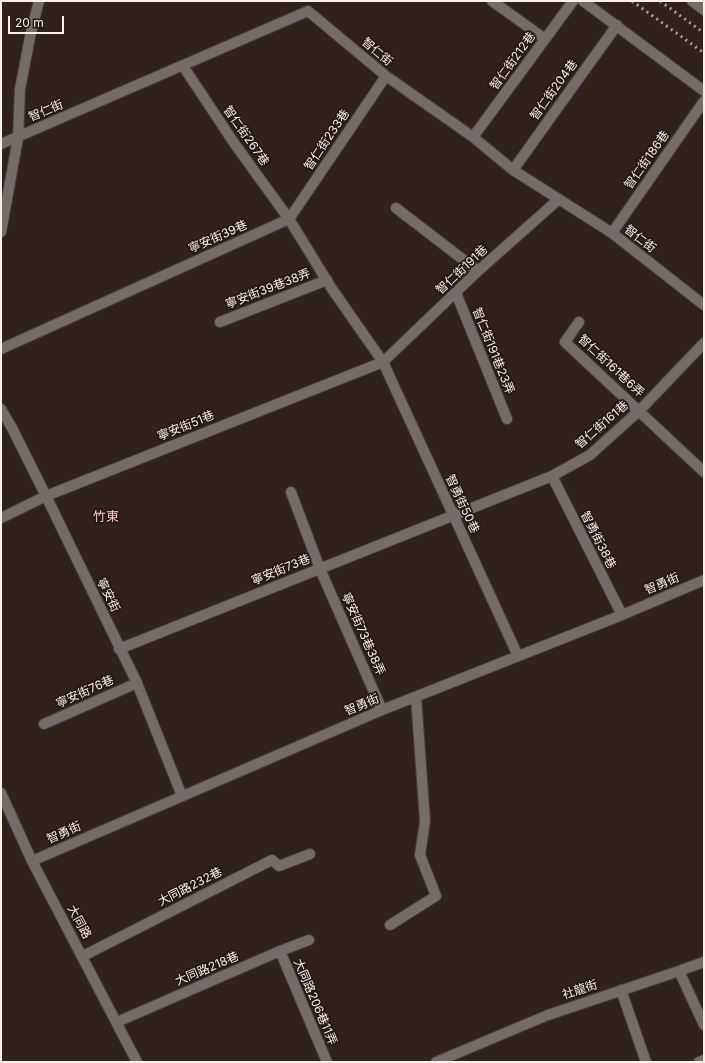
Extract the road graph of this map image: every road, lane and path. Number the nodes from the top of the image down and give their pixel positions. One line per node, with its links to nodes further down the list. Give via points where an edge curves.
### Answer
1 (39, 1): 15 (street, via 20,89)
2 (492, 1): 9 (street)
3 (573, 1): 9 (street, 智仁街212巷)
4 (583, 1): 8 (street)
5 (692, 1): 7 (street)
6 (309, 6): 10 (street, 智仁街); 11 (street, 智仁街)
7 (704, 10)
8 (617, 25): 12 (street); 17 (street, 智仁街204巷)
9 (545, 39): 14 (street, 智仁街212巷)
10 (183, 66): 15 (street, 智仁街); 20 (street, 智仁街267巷)
11 (386, 76): 14 (street, 智仁街); 20 (street, 智仁街233巷)
12 (704, 91)
13 (704, 101): 22 (street, 智仁街186巷)
14 (473, 137): 17 (street, 智仁街)
15 (18, 138): 16 (street, 智仁街); 21 (street)
16 (1, 144)
17 (512, 170): 18 (street, 智仁街)
18 (559, 199): 22 (street, 智仁街); 23 (street, 智仁街191巷)
19 (396, 208): 23 (street)
20 (289, 219): 24 (street); 30 (street, 寧安街39巷)
21 (1, 232)
22 (612, 233): 26 (street, 智仁街)
23 (478, 271): 25 (street, 智仁街191巷)
24 (327, 280): 27 (street, 寧安街39巷38弄); 31 (street)
25 (456, 293): 31 (street, 智仁街191巷); 34 (street, 智仁街191巷23弄)
26 (703, 301)
27 (220, 322)
28 (579, 322): 33 (street, 智仁街161巷6弄, via 565,342)
29 (704, 343): 33 (street, 智仁街161巷)
30 (1, 349)
31 (383, 362): 38 (street, 寧安街51巷); 39 (street, 智勇街50巷)
32 (1, 409): 38 (street, 寧安街)
33 (640, 410): 35 (street); 36 (street, 智仁街161巷, via 590,455)
34 (506, 419)
35 (704, 472)
36 (552, 476): 39 (street, 智仁街161巷); 43 (street, 智勇街38巷)
37 (291, 492): 41 (street, 寧安街73巷38弄)
38 (46, 496): 40 (street, 寧安街51巷); 44 (street, 寧安街)
39 (453, 516): 41 (street, 寧安街73巷); 45 (street, 智勇街50巷)
40 (1, 518)
41 (320, 569): 44 (street, 寧安街73巷); 48 (street, 寧安街73巷38弄)
42 (704, 580): 43 (street, 智勇街)
43 (622, 615): 45 (street, 智勇街)
44 (119, 649): 46 (street, 寧安街)
45 (518, 656): 47 (street, 智勇街)
46 (137, 683): 49 (street, 寧安街76巷); 51 (street, 寧安街)
47 (416, 697): 48 (street, 智勇街); 54 (street, via 425,821 420,855 436,896)
48 (382, 710): 51 (street, 智勇街)
49 (44, 724)
50 (1, 793): 53 (street, 大同路)
51 (182, 796): 53 (street, 智勇街)
52 (310, 854): 57 (street, 大同路232巷, via 279,866 272,860)
53 (32, 861): 57 (street, 大同路)
54 (390, 925)
55 (309, 940): 56 (street, 大同路218巷)
56 (280, 951): 61 (street, 大同路218巷); 65 (street, 大同路206巷11弄)
57 (83, 956): 61 (street, 大同路)
58 (704, 962): 59 (street, 社龍街)
59 (679, 971): 60 (street, 社龍街); 62 (street)
60 (621, 990): 66 (street, 社龍街, via 548,1014); 67 (street)
61 (117, 1022): 64 (street, 大同路)
62 (704, 1025)
63 (704, 1060): 68 (street)
64 (137, 1062)
65 (327, 1062)
66 (436, 1062)
67 (646, 1062)
68 (699, 1062)

